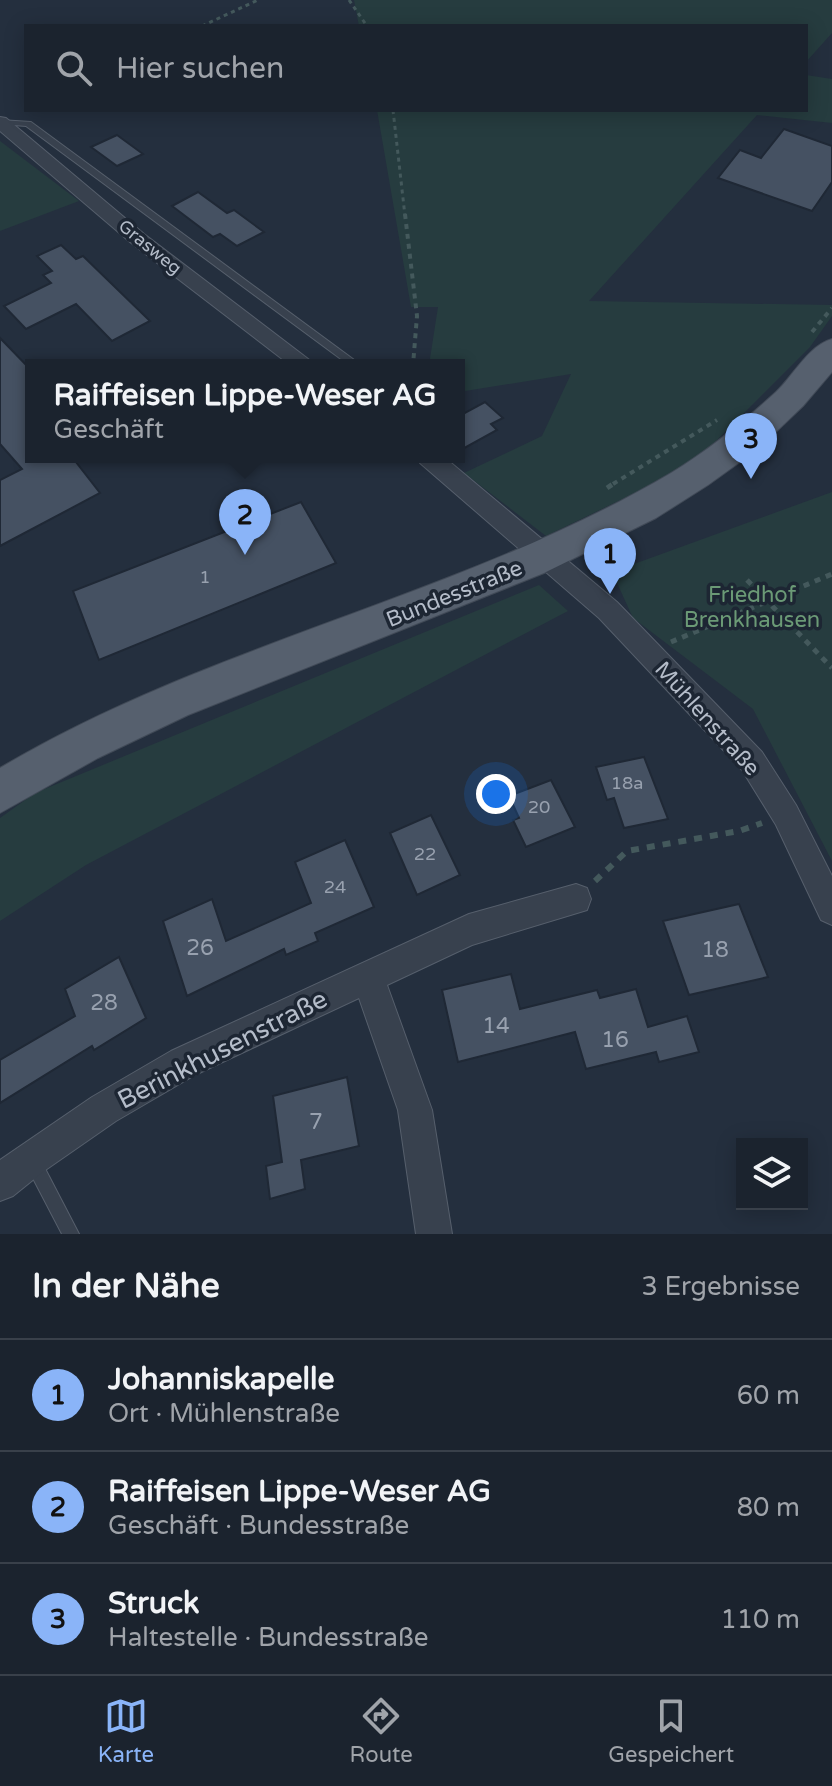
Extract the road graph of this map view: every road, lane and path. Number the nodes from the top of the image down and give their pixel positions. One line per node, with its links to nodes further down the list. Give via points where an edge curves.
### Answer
1 (258, 0): 3 (path)
2 (349, 0): 4 (path)
3 (206, 24)
4 (366, 24)
5 (393, 112): 11 (path, via 417,316)
6 (0, 122): 9 (street, Grasweg, via 137,238); 10 (lane, via 28,124)
7 (832, 308): 8 (path)
8 (819, 345): 15 (main road, Bundesstraße, via 775,415 727,454 657,500)
9 (297, 359)
10 (348, 359)
11 (413, 359)
12 (722, 417): 14 (path)
13 (435, 463): 15 (street)
14 (601, 492)
15 (544, 557): 19 (street, Mühlenstraße); 21 (main road, Bundesstraße, via 150,713)
16 (832, 574): 18 (path)
17 (747, 580): 18 (path)
18 (769, 600): 19 (path); 20 (path)
19 (648, 651): 22 (street, Mühlenstraße, via 752,761)
20 (832, 668)
21 (18, 782)
22 (786, 815): 23 (path, via 739,831 627,851); 24 (street, Mühlenstraße)
23 (576, 899): 25 (street, Berinkhusenstraße, via 469,930)
24 (832, 909)
25 (368, 976): 26 (street, Berinkhusenstraße, via 183,1063); 29 (street, via 415,1110)
26 (31, 1158): 27 (street, Berinkhusenstraße); 28 (lane)
27 (0, 1183)
28 (71, 1234)
29 (434, 1234)

